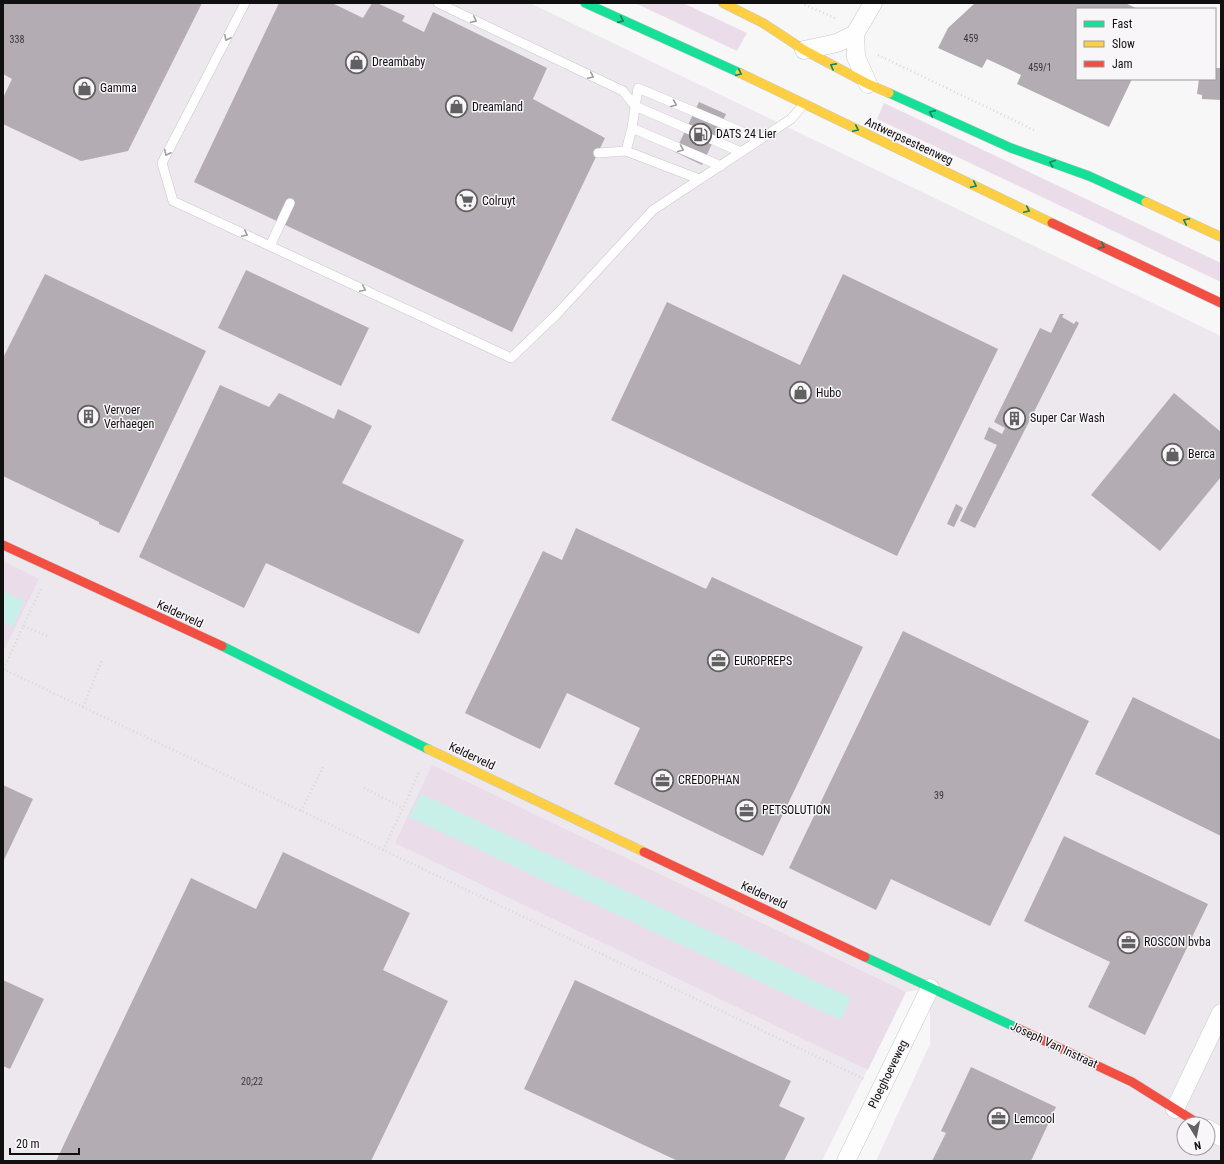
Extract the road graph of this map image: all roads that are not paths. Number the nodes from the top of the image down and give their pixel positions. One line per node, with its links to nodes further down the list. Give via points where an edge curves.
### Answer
1 (245, 3): 20 (lane, one-way to 20, via 162,163 173,201)
2 (438, 3): 10 (lane, one-way to 10, via 623,91)
3 (585, 3): 9 (street, Antwerpsesteenweg, one-way to 9)
4 (723, 3): 7 (street, via 763,23)
5 (873, 3): 6 (street)
6 (856, 31): 7 (street, via 837,43); 8 (street, via 856,57)
7 (804, 50): 8 (street, one-way to 7)
8 (868, 84): 19 (street, one-way to 8, via 1089,176 1011,148)
9 (804, 104): 12 (lane, via 791,119); 21 (street, Antwerpsesteenweg, one-way to 21)
10 (635, 106): 11 (lane); 12 (lane, one-way to 12, via 638,88); 14 (lane)
11 (632, 128): 13 (lane); 16 (lane, one-way to 16)
12 (759, 139): 14 (lane)
13 (626, 151): 15 (lane); 17 (lane)
14 (741, 152): 16 (lane)
15 (598, 153)
16 (721, 166): 17 (lane)
17 (699, 179): 20 (lane, one-way to 17, via 511,358 557,314 653,210)
18 (290, 203): 20 (lane)
19 (1221, 237)
20 (270, 246)
21 (1221, 303)
22 (3, 545): 23 (street, Kelderveld, via 247,658 392,732)
23 (930, 988): 25 (street, Joseph Van Instraat, via 1132,1082); 27 (street, Ploeghoeveweg)
24 (1221, 1013): 25 (street)
25 (1175, 1110): 26 (street, Joseph Van Instraat)
26 (1185, 1116)
27 (846, 1161)

